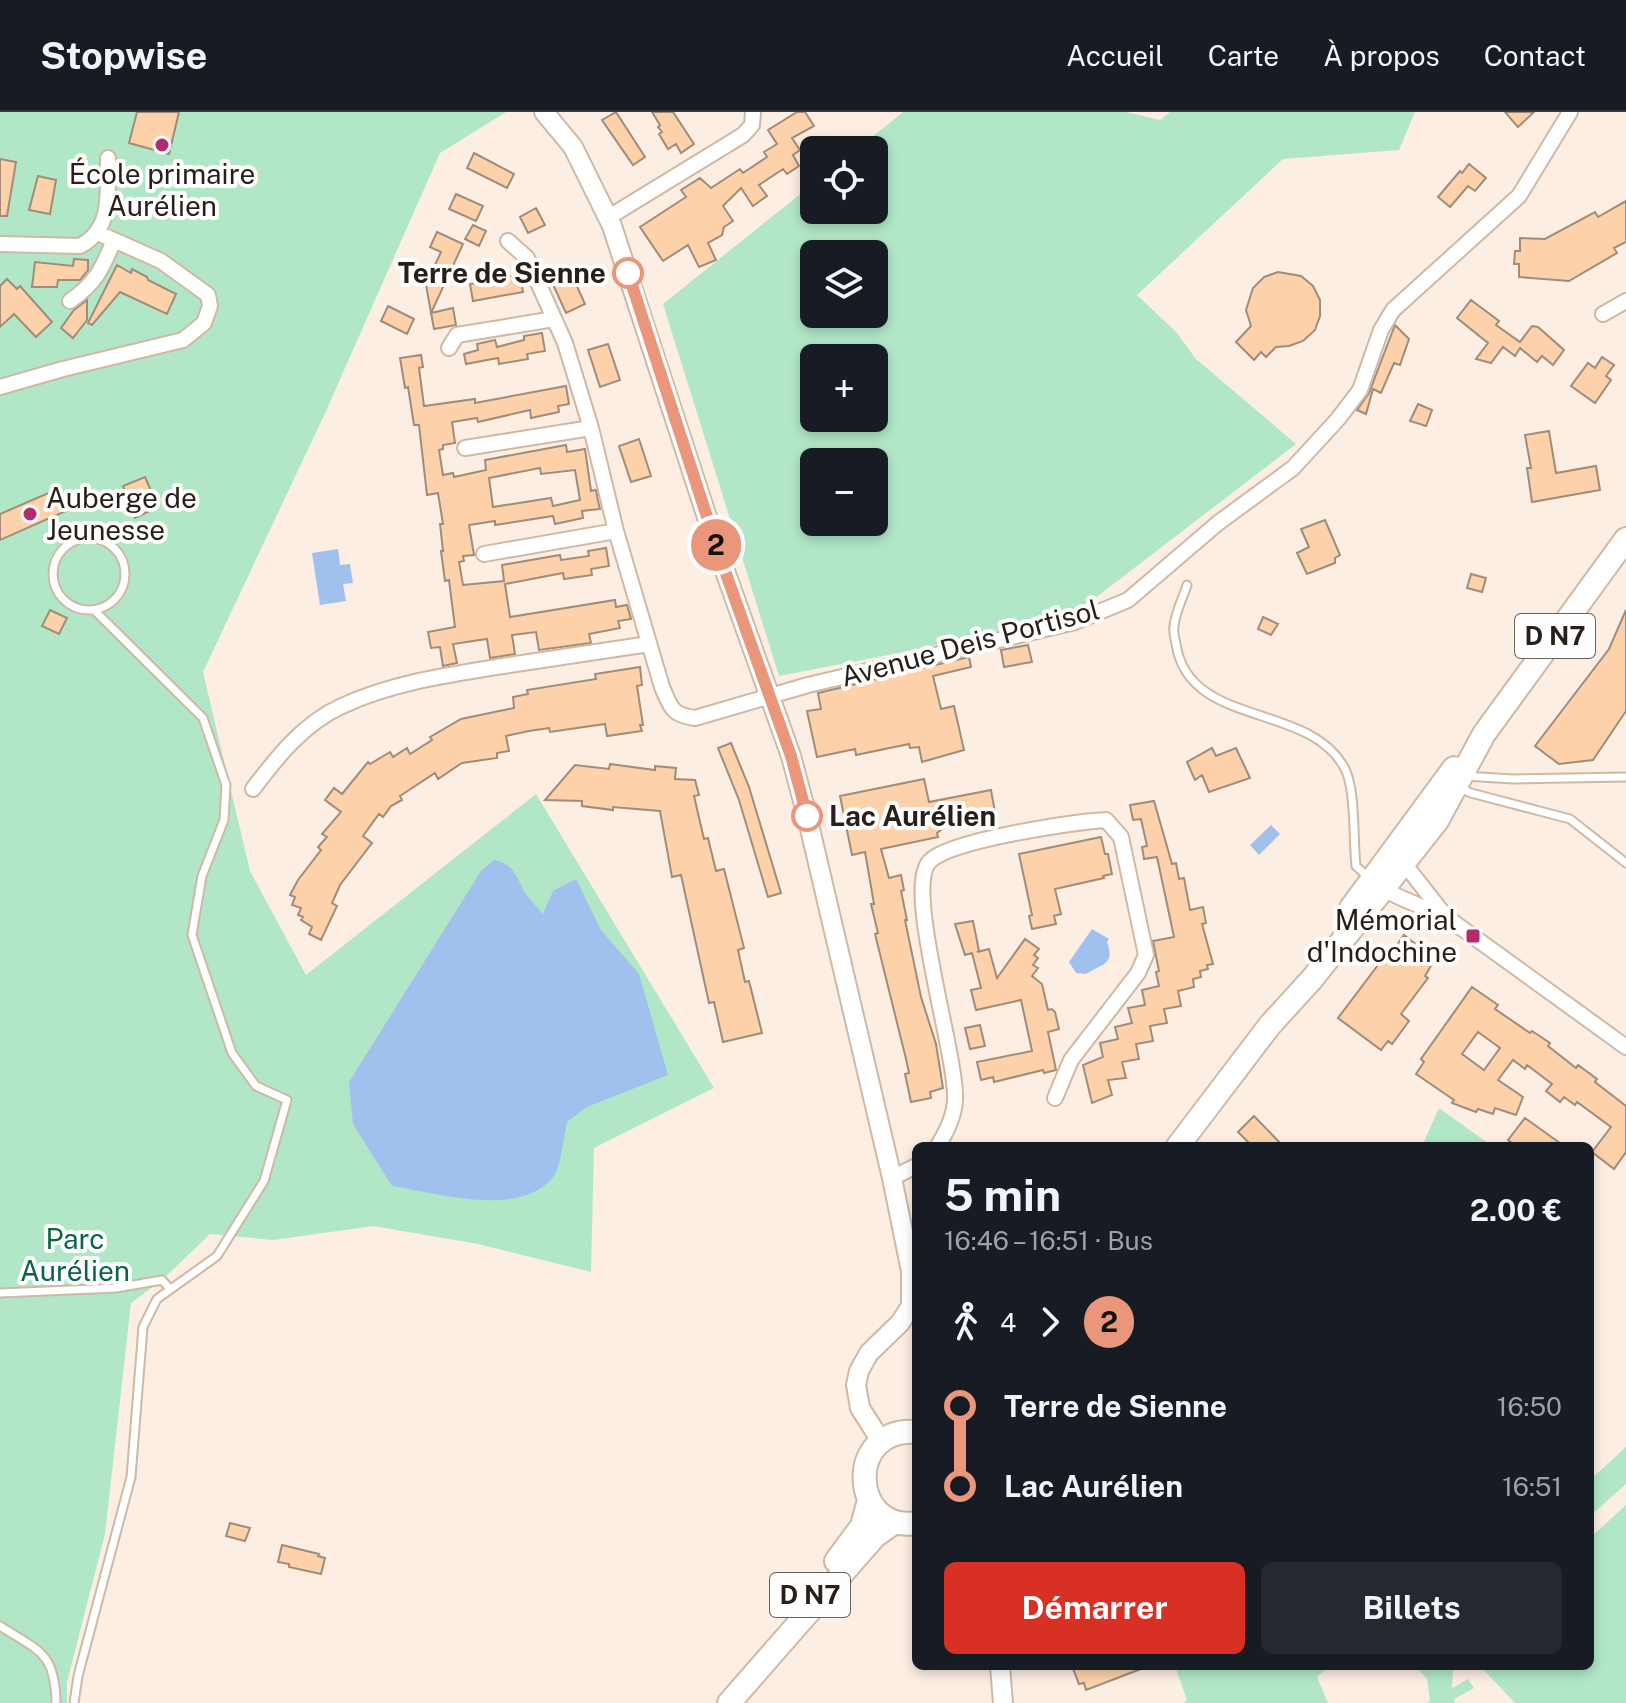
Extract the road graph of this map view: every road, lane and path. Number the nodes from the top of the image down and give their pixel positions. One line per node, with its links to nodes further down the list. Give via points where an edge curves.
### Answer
1 (544, 112): 5 (main road, via 573,147)
2 (753, 112): 5 (street, via 752,125 743,135)
3 (1570, 112): 24 (street, Avenue Deis Portisol, via 1519,196 1393,310 1360,390 1338,419 1293,468 1128,600 1075,622)
4 (108, 158): 6 (street, via 106,217)
5 (609, 217): 24 (main road)
6 (98, 233): 7 (street); 9 (street, via 80,246)
7 (114, 240): 10 (street, via 90,288); 15 (street, via 161,261 208,295 204,323 183,340)
8 (508, 241): 13 (street, via 527,258)
9 (0, 244)
10 (70, 301)
11 (1626, 301): 12 (street)
12 (1603, 314)
13 (554, 319): 14 (street, via 457,335); 16 (street)
14 (449, 348)
15 (0, 387)
16 (591, 428): 17 (street); 18 (street)
17 (465, 448)
18 (616, 531): 20 (street); 23 (street)
19 (1626, 539): 26 (main road, D N7)
20 (484, 554)
21 (1187, 585): 30 (lane, via 1173,627 1178,658 1195,686 1317,738 1335,754 1351,789 1356,866)
22 (94, 610): 22 (lane, via 115,599 125,577 124,565 111,546 88,538 66,546 53,577 62,599); 38 (lane, via 203,718 226,785 224,820 202,876 192,935 232,1053 256,1086 287,1100 264,1181 217,1256)
23 (649, 644): 24 (street, Avenue Deis Portisol, via 670,707 680,716 695,718); 27 (street, via 453,674 340,706 300,734)
24 (768, 696): 37 (main road, via 807,816)
25 (1626, 777): 26 (lane)
26 (1453, 779): 28 (main road, D N7); 29 (lane, via 1471,793 1570,819)
27 (253, 789)
28 (1395, 862): 30 (main road, D N7); 31 (street, via 1410,871)
29 (1626, 863)
30 (1378, 885): 31 (street); 35 (main road, D N7, via 1303,973)
31 (1449, 919): 32 (street)
32 (1626, 1047)
33 (1055, 1098): 34 (street, via 1071,1060 1146,955 1121,837 1106,820 1069,822 947,849 927,862 922,882 929,946 955,1096)
34 (940, 1142)
35 (1181, 1142)
36 (912, 1168): 37 (street)
37 (892, 1178): 41 (main road, via 911,1271 911,1306 869,1353 856,1385 860,1408)
38 (170, 1289): 39 (lane, via 162,1280 116,1288); 48 (lane, via 157,1299 143,1327 131,1477)
39 (0, 1293)
40 (912, 1432): 41 (main road)
41 (881, 1441): 42 (main road, via 863,1473)
42 (869, 1500): 43 (main road, via 876,1509); 46 (main road, D N7, via 862,1526)
43 (906, 1522): 46 (main road, D N7, via 875,1536)
44 (4, 1628): 47 (lane, via 46,1655 56,1680)
45 (1000, 1670): 49 (main road)
46 (736, 1695)
47 (56, 1703)
48 (74, 1703)
49 (1003, 1703)

